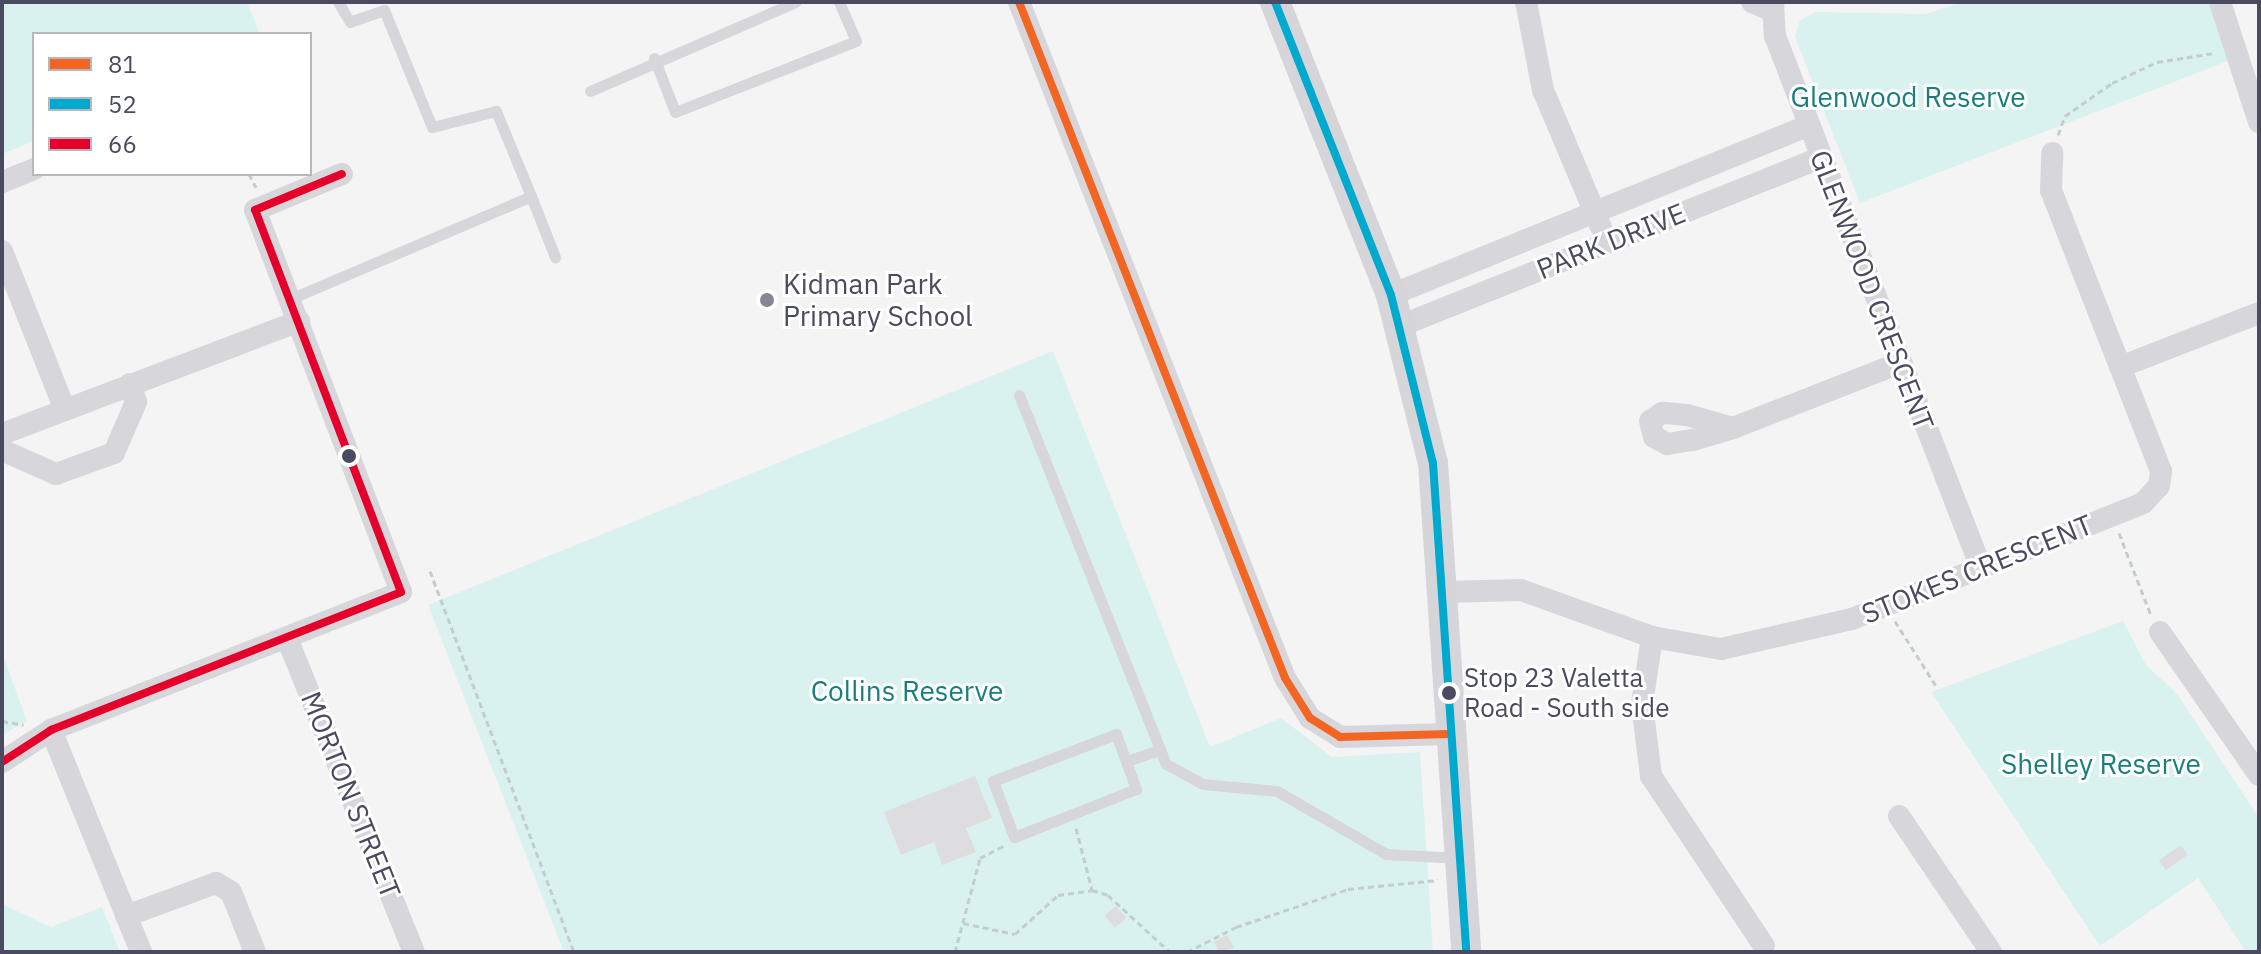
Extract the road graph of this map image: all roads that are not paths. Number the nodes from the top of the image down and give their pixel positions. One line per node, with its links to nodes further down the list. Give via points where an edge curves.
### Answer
1 (338, 2): 9 (lane, via 350,22)
2 (796, 2): 10 (lane)
3 (839, 2): 10 (lane, via 856,41 675,112)
4 (1019, 2): 44 (street, via 1285,678 1310,718 1340,737)
5 (1275, 2): 25 (street)
6 (1526, 2): 21 (street, via 1543,90)
7 (2220, 2): 11 (street, via 2236,50)
8 (1765, 5): 14 (street, GLENWOOD CRESCENT)
9 (383, 6): 20 (lane, via 432,127 496,111)
10 (654, 58): 12 (lane)
11 (2252, 77): 13 (street)
12 (590, 91)
13 (2259, 122)
14 (1809, 125): 16 (street, GLENWOOD CRESCENT); 21 (street, PARK DRIVE)
15 (2052, 153): 31 (street, STOKES CRESCENT, via 2051,191)
16 (1821, 158): 22 (street, PARK DRIVE); 30 (street, GLENWOOD CRESCENT)
17 (32, 170): 19 (street)
18 (342, 174): 26 (street, via 255,210)
19 (2, 182)
20 (531, 196): 24 (lane); 26 (lane)
21 (1595, 213): 22 (street); 25 (street, PARK DRIVE)
22 (1607, 242): 29 (street, PARK DRIVE)
23 (2, 251): 34 (street)
24 (555, 257)
25 (1391, 295): 29 (street)
26 (290, 299): 28 (street)
27 (2259, 313): 31 (street)
28 (299, 321): 32 (street); 42 (street, via 403,582 394,596)
29 (1400, 326): 39 (street, via 1433,463)
30 (1900, 363): 35 (street); 38 (street, GLENWOOD CRESCENT)
31 (2120, 367): 38 (street, STOKES CRESCENT, via 2161,471 2152,497)
32 (130, 384): 34 (street); 37 (street, via 136,402 114,453 56,474)
33 (1019, 395): 45 (lane)
34 (65, 410): 36 (street)
35 (1733, 428)
36 (2, 434)
37 (2, 450)
38 (1981, 568): 41 (street, STOKES CRESCENT, via 1795,637 1721,649)
39 (1444, 592): 41 (street, STOKES CRESCENT, via 1542,594); 44 (street)
40 (2155, 624): 48 (street)
41 (1652, 637): 52 (street, via 1642,704 1651,776)
42 (287, 638): 43 (street); 55 (street, MORTON STREET)
43 (51, 730): 47 (street); 51 (street)
44 (1449, 734): 50 (street)
45 (1159, 750): 46 (lane); 50 (lane, via 1183,777 1277,791 1386,854)
46 (1127, 761): 46 (lane, via 1116,734 993,781 1014,837 1136,789)
47 (2, 762)
48 (2259, 775)
49 (1899, 816): 57 (street)
50 (1459, 858): 56 (street)
51 (126, 916): 53 (street); 54 (street, via 216,883 231,892)
52 (1764, 946)
53 (141, 952)
54 (255, 952)
55 (414, 952)
56 (1466, 952)
57 (1991, 952)

